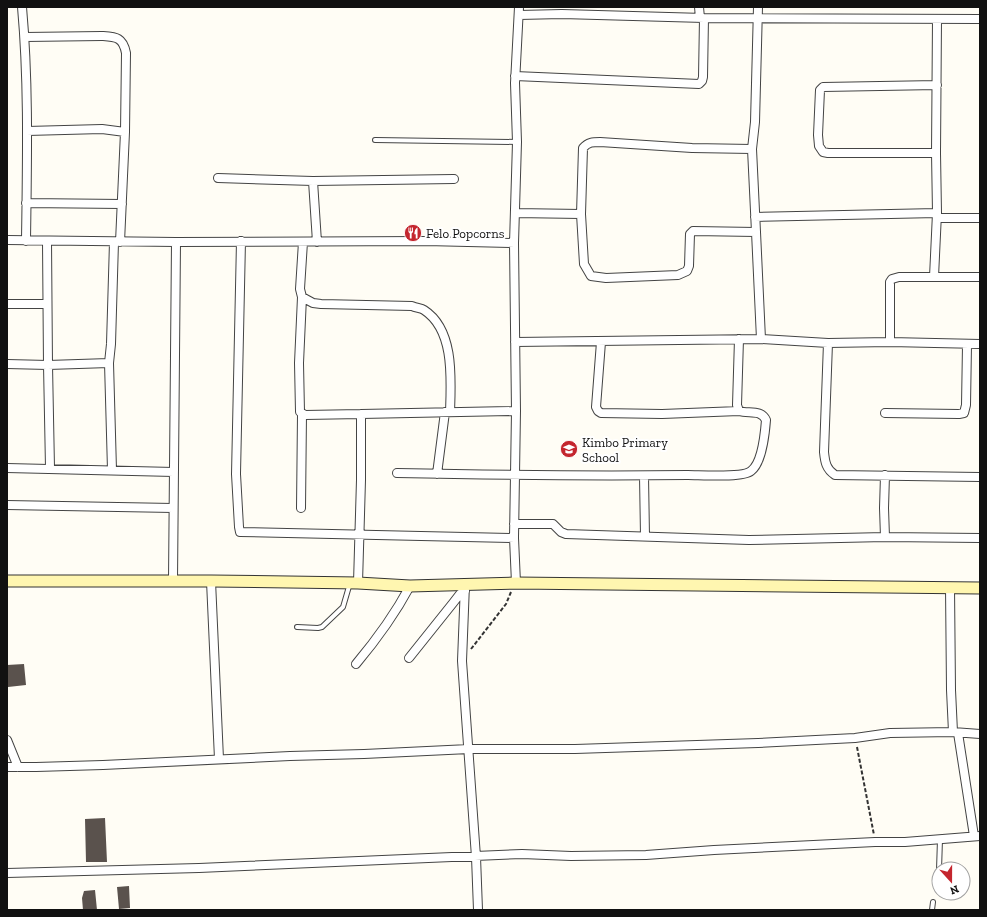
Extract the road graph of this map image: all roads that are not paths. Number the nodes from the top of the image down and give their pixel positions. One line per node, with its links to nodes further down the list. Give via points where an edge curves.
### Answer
1 (22, 7): 12 (street)
2 (630, 7): 7 (street)
3 (699, 7): 8 (street)
4 (758, 7): 9 (street)
5 (519, 11): 6 (street); 13 (street)
6 (562, 11): 7 (street)
7 (630, 16): 8 (street)
8 (702, 18): 9 (street); 13 (street, via 703,77 699,84)
9 (758, 18): 10 (street); 19 (street)
10 (937, 19): 11 (street); 14 (street)
11 (980, 19)
12 (24, 37): 15 (street); 16 (street, via 102,36 121,40 126,53)
13 (515, 76): 18 (street)
14 (937, 85): 20 (street); 20 (street, via 823,87 820,90 818,135 819,146 823,152 828,153)
15 (27, 131): 16 (street, via 102,129); 24 (street)
16 (126, 132): 25 (street)
17 (375, 140): 18 (lane)
18 (517, 142): 26 (street)
19 (752, 149): 27 (street, via 591,142 583,148); 29 (street)
20 (936, 153): 28 (street)
21 (218, 178): 23 (street)
22 (454, 179): 23 (street)
23 (313, 181): 39 (street)
24 (26, 202): 25 (street); 33 (street)
25 (122, 204): 36 (street)
26 (516, 213): 27 (street); 40 (street)
27 (581, 214): 31 (street, via 584,264 591,276 606,278 678,276 685,273 689,266 690,234 693,231)
28 (937, 215): 29 (street); 30 (street); 41 (street)
29 (755, 217): 31 (street)
30 (980, 218)
31 (756, 232): 47 (street)
32 (7, 240): 33 (street)
33 (26, 241): 34 (street)
34 (47, 241): 36 (street); 45 (street)
35 (241, 241): 37 (street); 38 (street); 77 (street, via 236,474 239,530)
36 (117, 242): 37 (street); 54 (street)
37 (176, 242): 66 (street)
38 (303, 242): 39 (street); 43 (street, via 300,289)
39 (317, 242): 40 (street)
40 (514, 243): 48 (street)
41 (934, 277): 42 (street); 50 (street, via 899,276 892,279)
42 (980, 277)
43 (302, 296): 59 (street, via 313,303 321,304 412,306 423,310 438,325 448,347 450,360); 61 (street, via 299,363)
44 (7, 304): 45 (street)
45 (47, 304): 56 (street)
46 (738, 339): 47 (street); 49 (street); 58 (street)
47 (761, 339): 51 (street)
48 (515, 342): 49 (street); 57 (street)
49 (600, 342): 58 (street, via 596,407 601,413)
50 (890, 342): 51 (street); 53 (street)
51 (828, 343): 69 (street, via 824,452 826,466 834,475)
52 (980, 344): 53 (street)
53 (967, 345): 60 (street, via 964,413)
54 (109, 363): 56 (street); 65 (street)
55 (7, 364): 56 (street)
56 (48, 364): 64 (street)
57 (516, 411): 59 (street); 70 (street)
58 (739, 411): 71 (street, via 759,413 766,420 758,461 750,472 729,475)
59 (447, 412): 62 (street); 68 (street)
60 (885, 413)
61 (302, 414): 62 (street); 75 (street)
62 (361, 414): 77 (street)
63 (7, 468): 64 (street)
64 (50, 468): 65 (street)
65 (112, 470): 66 (street)
66 (174, 472): 74 (street)
67 (397, 473): 68 (street)
68 (437, 474): 70 (street)
69 (885, 475): 72 (street); 79 (street)
70 (514, 476): 71 (street); 76 (street)
71 (644, 476): 78 (street)
72 (980, 477)
73 (7, 505): 74 (street)
74 (173, 508): 82 (street)
75 (300, 508)
76 (514, 524): 78 (street, via 553,524 566,534); 80 (street)
77 (359, 535): 80 (street); 85 (street)
78 (645, 536): 79 (street, via 749,540)
79 (885, 536): 81 (street)
80 (514, 538): 86 (street)
81 (980, 538)
82 (173, 580): 83 (street); 84 (street)
83 (7, 581)
84 (211, 581): 85 (street); 98 (street)
85 (354, 583): 87 (street); 91 (lane, via 343,606 322,627)
86 (516, 583): 88 (street); 89 (street)
87 (410, 586): 89 (street); 93 (street, via 399,608)
88 (950, 587): 90 (street); 94 (street, via 951,690)
89 (465, 588): 92 (street); 97 (street, via 462,661)
90 (980, 588)
91 (297, 627)
92 (408, 658)
93 (356, 664)
94 (956, 733): 95 (street); 97 (street, via 890,733 855,738 758,743); 101 (street)
95 (980, 734)
96 (7, 740): 100 (street)
97 (469, 749): 98 (street); 103 (street)
98 (219, 759): 100 (street, via 96,766)
99 (7, 766): 100 (street)
100 (18, 767)
101 (977, 836): 102 (street)
102 (940, 839): 103 (street, via 646,855 522,854); 104 (lane)
103 (476, 857): 105 (street); 107 (street)
104 (939, 861)
105 (7, 873)
106 (934, 902): 108 (lane)
107 (478, 910)
108 (932, 910)

